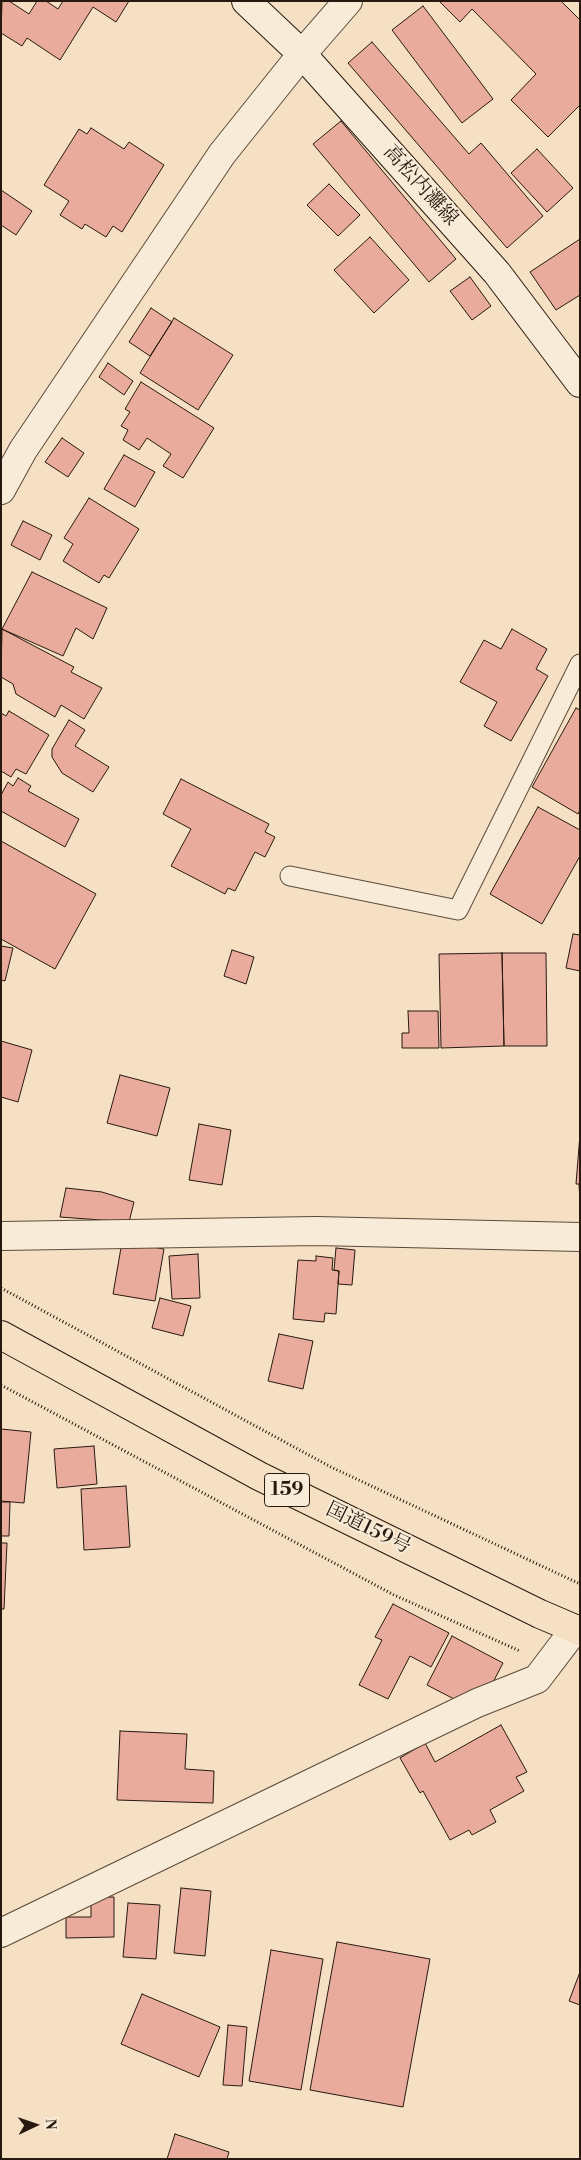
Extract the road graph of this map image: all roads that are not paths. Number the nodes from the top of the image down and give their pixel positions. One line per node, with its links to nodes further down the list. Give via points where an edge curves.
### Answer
1 (246, 1): 3 (street, 高松内灘線)
2 (348, 1): 3 (street)
3 (302, 54): 4 (street, 高松内灘線, via 497,273); 5 (street, via 222,154 22,450)
4 (580, 384)
5 (1, 490)
6 (580, 664): 7 (lane, via 458,910)
7 (290, 876)
8 (1, 1236): 9 (street, via 316,1230)
9 (580, 1236)
10 (1, 1335): 11 (highway, 国道159号 / 159, via 259,1476)
11 (577, 1630): 12 (street, via 537,1679 468,1708)
12 (1, 1933)

